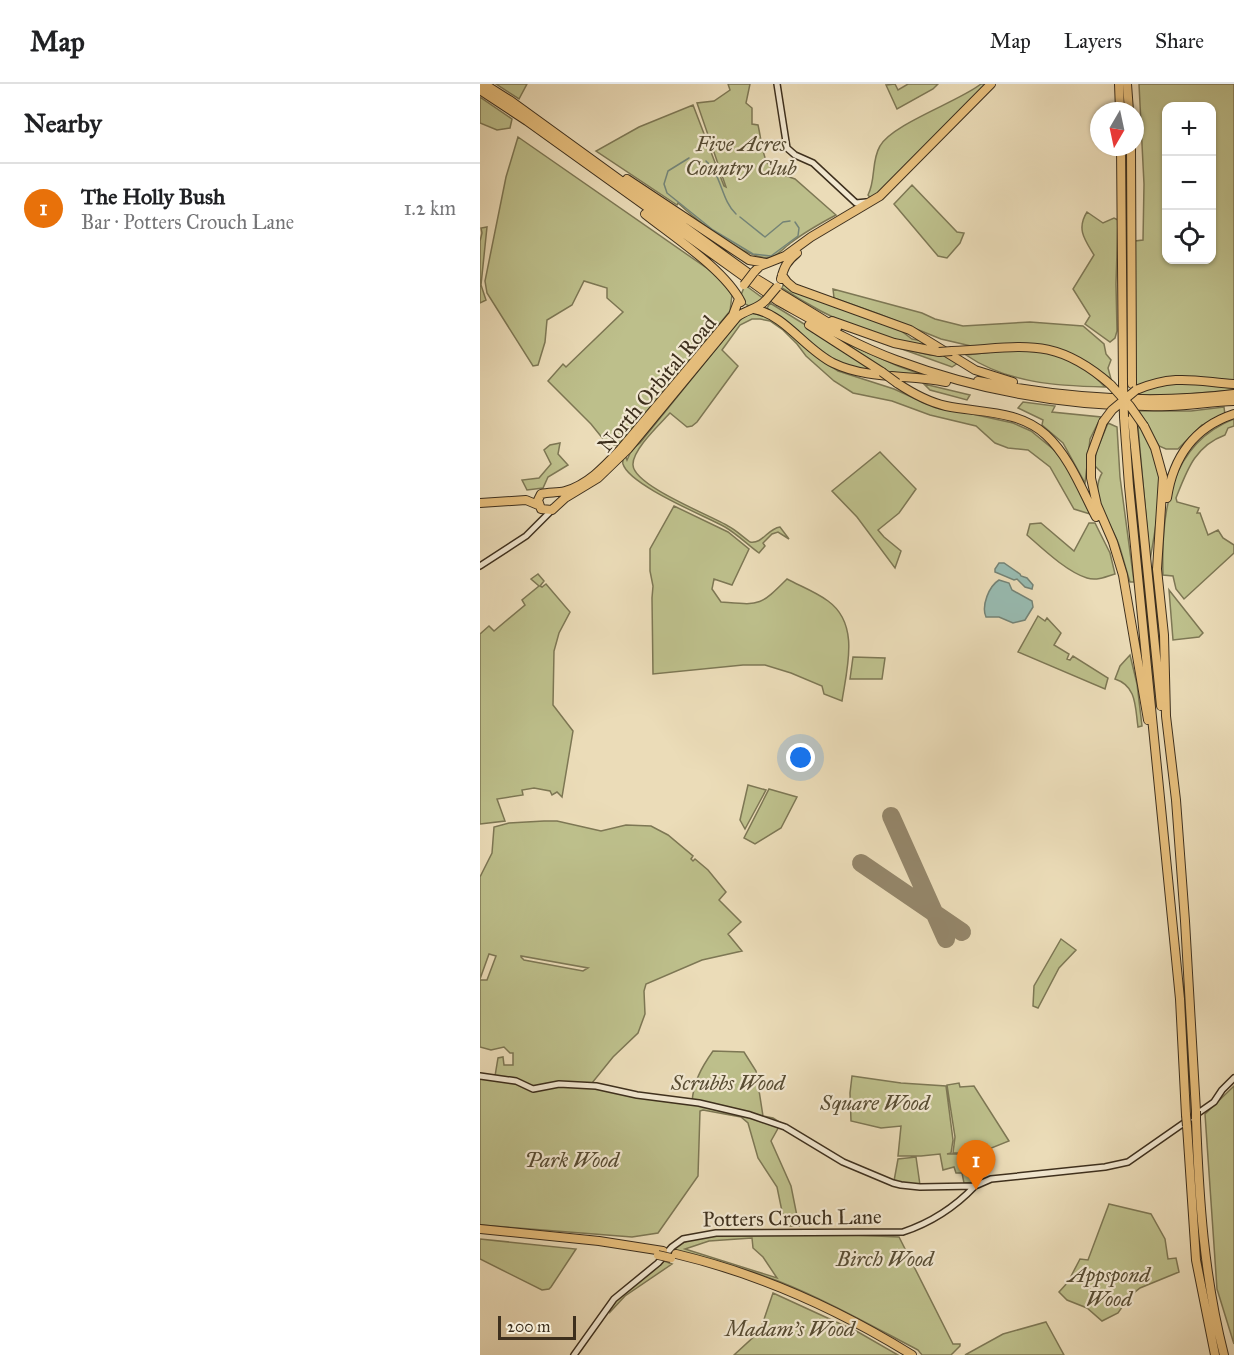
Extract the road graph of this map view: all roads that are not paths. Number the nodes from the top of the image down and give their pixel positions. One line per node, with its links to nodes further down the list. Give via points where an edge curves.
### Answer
1 (484, 84): 13 (highway)
2 (777, 84): 14 (street, via 787,148 813,163)
3 (991, 84): 14 (highway, via 896,182 873,201)
4 (998, 84): 16 (highway, via 890,194 804,248 789,260)
5 (1119, 84): 8 (highway)
6 (1127, 84): 9 (highway)
7 (480, 90): 12 (highway)
8 (1120, 102)
9 (1128, 102)
10 (1121, 156): 22 (highway)
11 (1131, 156): 22 (highway)
12 (592, 169): 17 (highway, via 722,276); 18 (highway)
13 (606, 170): 15 (highway, via 749,260); 20 (highway, via 755,278)
14 (858, 206): 15 (highway, via 785,256)
15 (767, 263): 16 (highway); 17 (highway, North Orbital Road, bridge, via 754,272)
16 (782, 274): 19 (highway, North Orbital Road, bridge, via 766,300); 25 (highway, via 790,285 804,293 918,334 975,370)
17 (739, 298): 19 (highway); 29 (highway, North Orbital Road, via 733,315 619,451 586,481)
18 (778, 302): 23 (highway, via 895,360); 38 (highway, bridge, via 920,397 945,406 1010,416 1046,435 1061,452)
19 (752, 309): 23 (highway, via 771,314 825,358 847,369); 31 (highway, North Orbital Road, via 737,317 622,456 598,478)
20 (820, 317): 25 (highway, via 858,338 940,370 999,385); 36 (highway, bridge, via 894,343 939,352 1018,347 1048,349 1079,360 1123,398 1158,457 1163,477)
21 (1234, 384): 22 (highway, via 1174,379)
22 (1130, 386): 28 (highway, bridge); 38 (highway, bridge, via 1103,423 1091,455 1090,478 1096,505)
23 (979, 387): 26 (highway, via 1103,405 1172,406)
24 (1234, 394): 25 (highway, via 1134,400)
25 (1066, 395)
26 (1234, 400)
27 (1234, 414): 36 (highway, via 1204,429 1179,458 1170,483)
28 (1128, 417): 39 (highway, via 1129,486); 40 (highway, via 1178,869)
29 (555, 493): 31 (highway); 33 (highway, North Orbital Road)
30 (480, 498): 33 (highway)
31 (561, 502): 34 (highway, North Orbital Road)
32 (480, 503): 33 (highway)
33 (540, 503): 34 (highway); 35 (street)
34 (552, 510): 35 (street)
35 (540, 520): 37 (street, via 520,540)
36 (1158, 552): 40 (highway, via 1166,716 1179,834)
37 (480, 566)
38 (1120, 566): 39 (highway)
39 (1162, 815): 51 (highway, bridge, via 1180,999 1196,1260)
40 (1190, 1014): 52 (highway, via 1200,1210 1210,1295)
41 (480, 1076): 43 (street, via 516,1081 533,1089 559,1084 596,1086 710,1105 785,1127 843,1162 901,1185)
42 (1234, 1078): 43 (street, via 1214,1102 1128,1162 990,1179)
43 (975, 1186): 48 (street, Potters Crouch Lane, via 960,1202 903,1232 717,1233 683,1239 614,1299)
44 (480, 1228): 46 (highway, via 599,1241)
45 (480, 1233): 46 (highway)
46 (660, 1253): 47 (highway)
47 (673, 1256): 49 (highway, via 800,1300); 50 (highway, via 730,1269 793,1292 866,1326)
48 (574, 1355)
49 (904, 1355)
50 (912, 1355)
51 (1215, 1355)
52 (1224, 1355)

